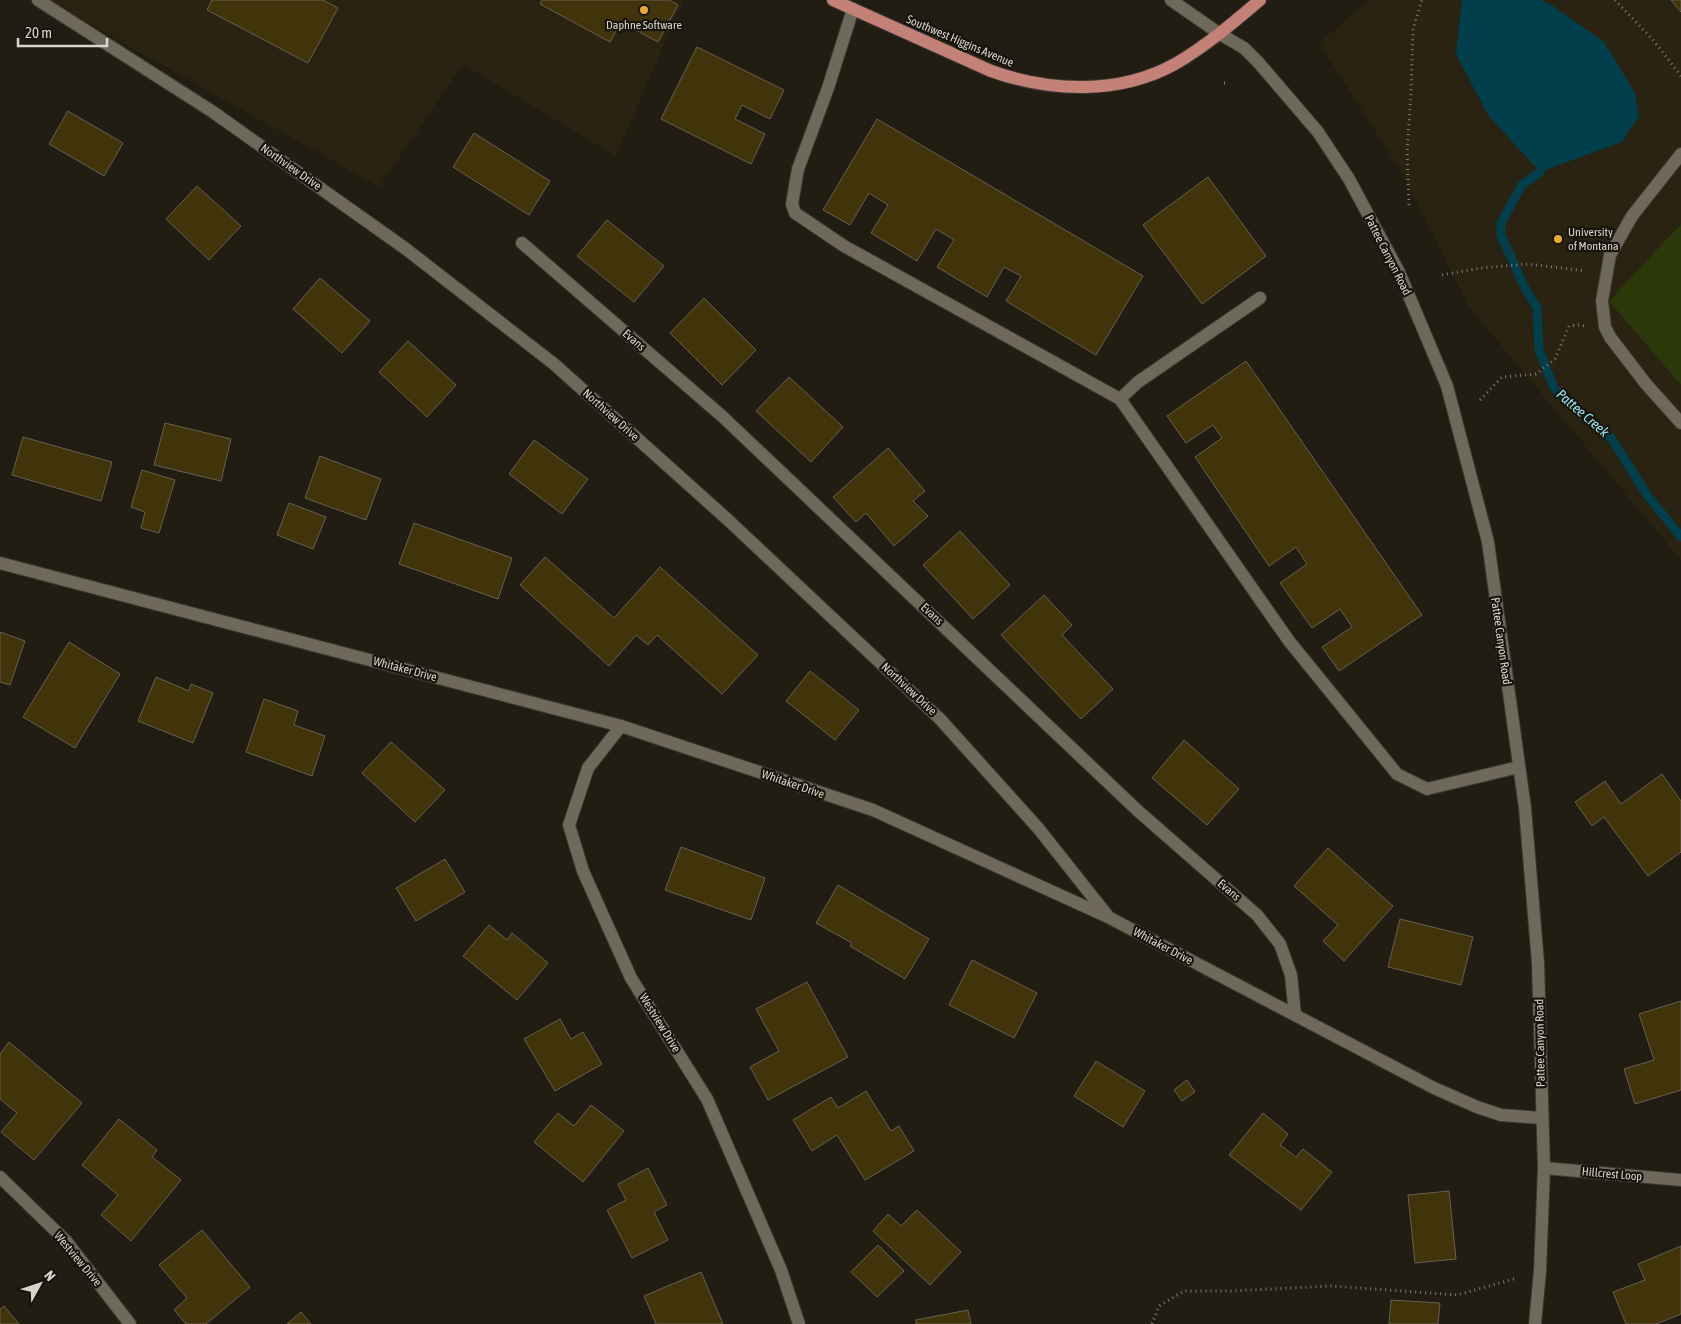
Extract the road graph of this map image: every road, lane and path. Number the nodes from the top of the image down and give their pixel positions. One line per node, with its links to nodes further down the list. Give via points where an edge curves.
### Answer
1 (38, 0): 23 (street, Northview Drive, via 213,112 406,249 554,364 727,519 940,719 1038,828)
2 (833, 0): 7 (main road, Southwest Higgins Avenue)
3 (1171, 0): 8 (street, Pattee Canyon Road)
4 (1260, 0): 8 (main road, Southwest Higgins Avenue)
5 (1422, 0): 11 (path, via 1413,29 1407,151)
6 (1615, 0): 9 (path, via 1654,41)
7 (853, 9): 8 (main road, Southwest Higgins Avenue, via 991,71 1043,85 1105,86 1135,80 1174,64); 17 (street, via 798,169 792,204 795,213 844,246)
8 (1220, 34): 22 (street, Pattee Canyon Road, via 1244,48 1258,62 1318,132 1349,179 1399,272 1446,386 1488,542)
9 (1681, 76)
10 (1681, 154): 14 (street, via 1632,216 1610,255)
11 (1409, 205)
12 (522, 243): 24 (street, Evans, via 724,418 1138,810 1257,915 1280,944 1291,975)
13 (1442, 275): 14 (path, via 1528,264 1587,271)
14 (1606, 278): 16 (street, via 1602,301 1605,327)
15 (1260, 298): 17 (street, via 1138,382)
16 (1610, 337): 18 (path, via 1591,328 1569,326 1556,359 1536,374 1502,377); 19 (street)
17 (1120, 399): 22 (street, via 1289,641 1397,774 1428,789)
18 (1480, 400)
19 (1680, 423)
20 (0, 563): 21 (street, Whitaker Drive)
21 (621, 726): 23 (street, Whitaker Drive, via 873,810); 31 (street, Westview Drive, via 588,768 570,825 583,871 631,978 707,1099 781,1270)
22 (1519, 767): 25 (street, Pattee Canyon Road, via 1538,963)
23 (1108, 917): 24 (street, Whitaker Drive)
24 (1295, 1015): 25 (street, Whitaker Drive, via 1477,1107 1501,1115)
25 (1541, 1118): 26 (street, Pattee Canyon Road)
26 (1544, 1168): 28 (street, Hillcrest Loop); 29 (street, Pattee Canyon Road)
27 (0, 1177): 30 (street, Westview Drive, via 66,1241)
28 (1681, 1180)
29 (1540, 1271): 32 (path, via 1458,1295 1330,1286 1184,1291 1159,1306); 33 (street, Pattee Canyon Road)
30 (130, 1324)
31 (799, 1324)
32 (1152, 1324)
33 (1535, 1324)

